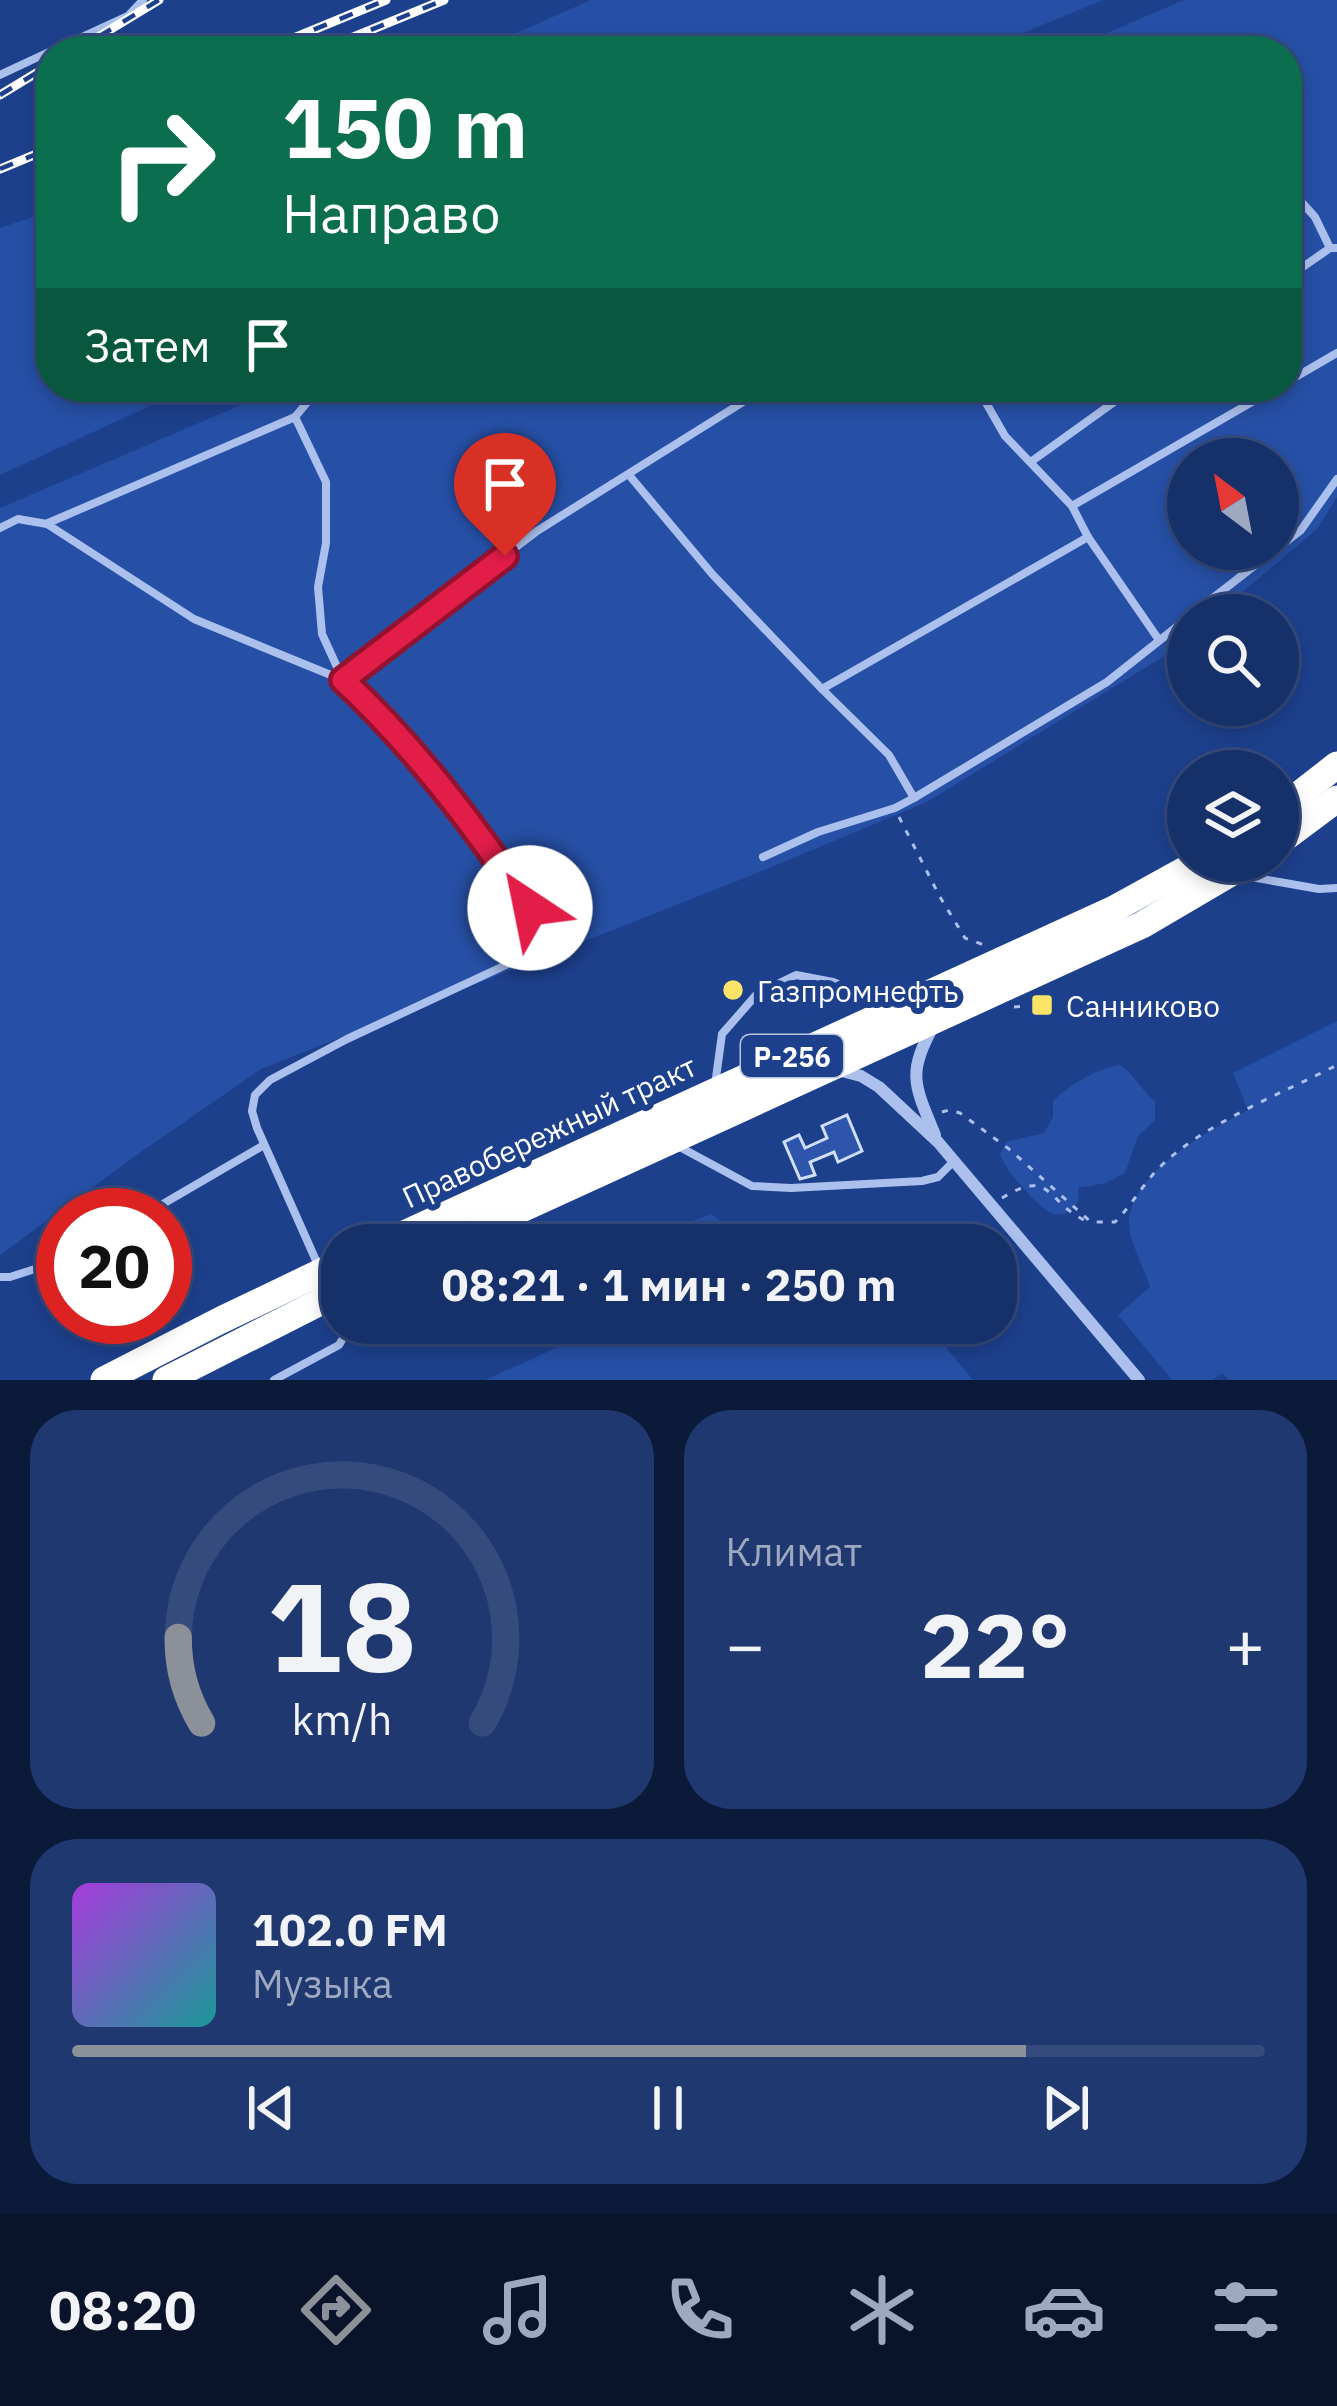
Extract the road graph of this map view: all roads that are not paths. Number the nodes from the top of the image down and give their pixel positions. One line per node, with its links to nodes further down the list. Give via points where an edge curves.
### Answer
1 (143, 0): 2 (lane)
2 (84, 36)
3 (36, 58): 4 (lane)
4 (0, 75)
5 (1302, 203): 6 (lane)
6 (1334, 248): 7 (lane)
7 (1302, 268)
8 (1337, 352): 9 (lane)
9 (1302, 373)
10 (308, 402): 15 (lane)
11 (743, 402): 17 (lane)
12 (986, 402): 16 (lane)
13 (1114, 402): 16 (lane)
14 (1252, 402): 19 (lane)
15 (295, 417): 20 (lane); 28 (lane, via 326,482 322,634)
16 (1032, 461): 19 (lane)
17 (629, 475): 28 (lane, via 538,530); 29 (lane)
18 (1337, 479): 22 (lane)
19 (1072, 506): 23 (lane)
20 (47, 524): 21 (lane, via 18,519); 28 (lane, via 194,619)
21 (0, 528)
22 (1299, 532)
23 (1088, 538): 27 (lane); 29 (lane)
24 (1249, 570): 25 (lane)
25 (1218, 594)
26 (1167, 634): 27 (lane)
27 (1159, 640): 32 (lane, via 1107,682)
28 (343, 680): 46 (lane, via 388,722 494,854 551,944 270,1081 252,1111)
29 (822, 689): 32 (lane, via 889,755)
30 (1337, 765): 31 (highway)
31 (1299, 795)
32 (914, 798): 35 (lane)
33 (1337, 800): 34 (highway)
34 (1299, 828)
35 (763, 857)
36 (1167, 880): 40 (highway, Правобережный тракт / Р-256)
37 (1215, 882): 41 (highway, Правобережный тракт / Р-256)
38 (1294, 882): 39 (lane)
39 (1337, 888)
40 (897, 1007): 43 (highway, Правобережный тракт / Р-256); 43 (lane, via 796,975 757,994 722,1034)
41 (937, 1020): 42 (highway, Правобережный тракт / Р-256); 45 (street, via 915,1066)
42 (831, 1068): 44 (highway, Правобережный тракт / Р-256); 45 (street, via 879,1087)
43 (714, 1092): 49 (highway, Правобережный тракт / Р-256)
44 (669, 1142): 47 (lane, via 752,1186 922,1181); 50 (highway, Правобережный тракт / Р-256)
45 (938, 1142): 47 (street)
46 (265, 1145): 48 (lane); 51 (lane)
47 (954, 1161): 61 (street)
48 (191, 1188)
49 (426, 1224)
50 (489, 1224)
51 (321, 1255)
52 (36, 1270): 53 (lane)
53 (0, 1277)
54 (321, 1293): 55 (highway)
55 (228, 1332): 57 (highway); 58 (highway); 59 (highway)
56 (340, 1344): 60 (lane)
57 (87, 1380)
58 (104, 1380)
59 (166, 1380)
60 (274, 1380)
61 (1139, 1380)

